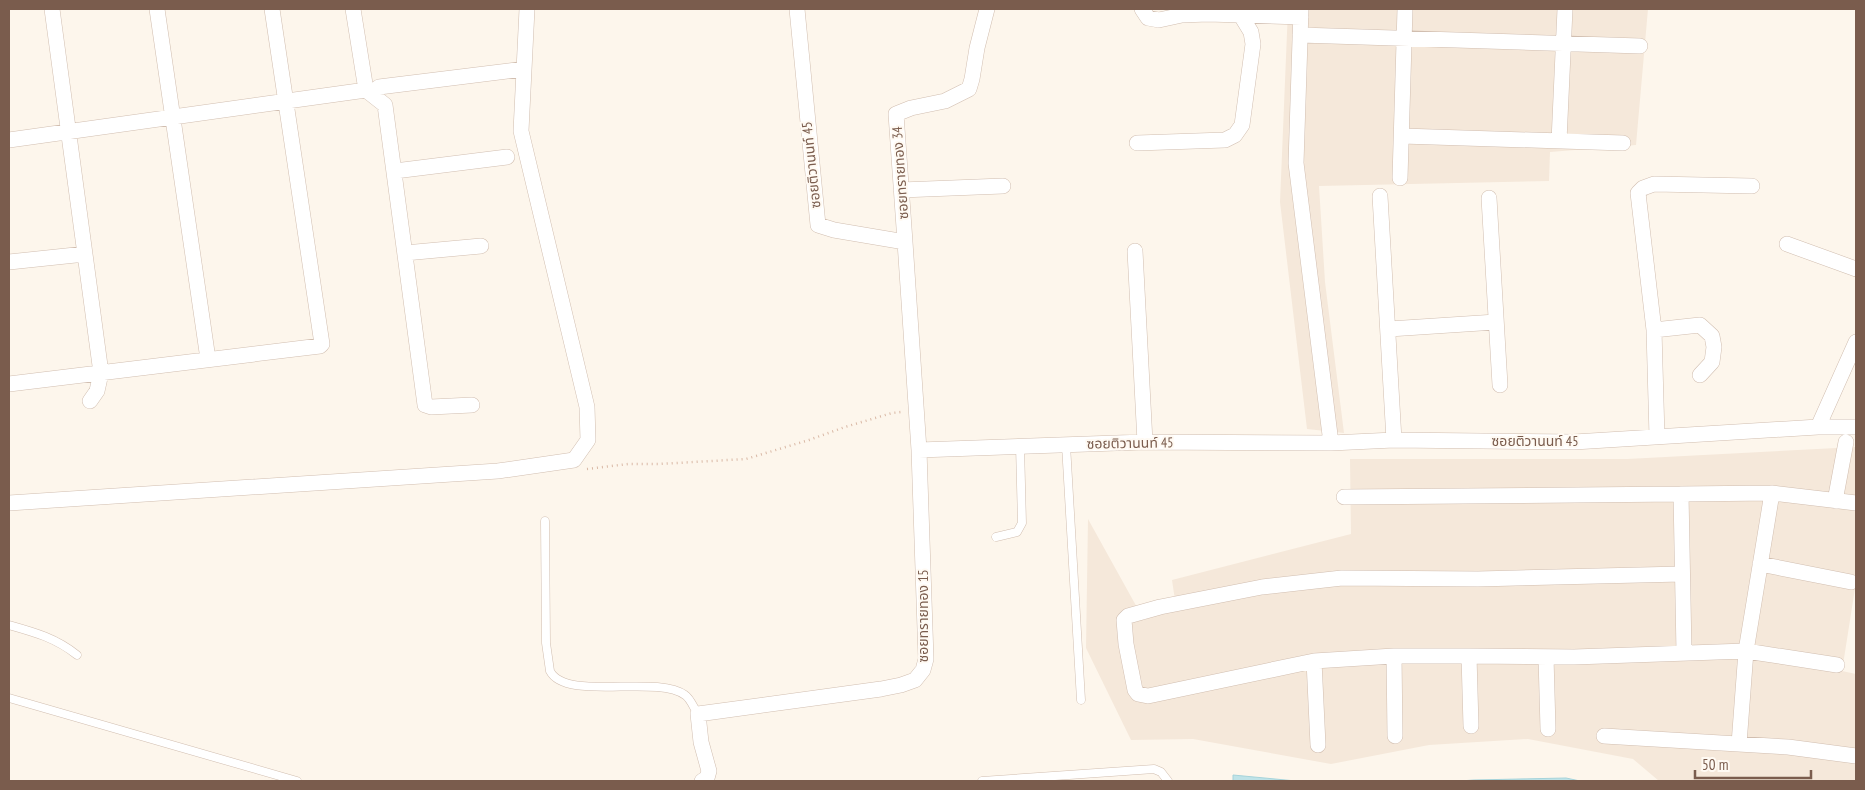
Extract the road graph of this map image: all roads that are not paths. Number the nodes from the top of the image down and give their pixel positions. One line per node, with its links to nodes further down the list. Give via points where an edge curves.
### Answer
1 (52, 9): 21 (street)
2 (158, 9): 20 (street)
3 (272, 9): 19 (street)
4 (353, 9): 18 (street)
5 (527, 9): 17 (street)
6 (797, 9): 35 (street, ซอยติวานนท์ 45, via 818,225)
7 (987, 9): 32 (street, ซอยทรายทอง 34, via 969,89 945,101 896,114)
8 (1142, 9): 12 (street, via 1148,18 1159,20 1182,15)
9 (1405, 9): 14 (street)
10 (1565, 9): 15 (street)
11 (1301, 13): 12 (street); 13 (street)
12 (1240, 14): 26 (street, via 1251,32 1253,44 1242,125 1235,135 1225,140)
13 (1300, 35): 14 (street); 60 (street, via 1296,163)
14 (1404, 38): 15 (street); 22 (street)
15 (1564, 43): 16 (street); 24 (street)
16 (1640, 46)
17 (524, 69): 18 (street, via 386,86); 68 (street, via 522,131 587,407 588,440 574,460 498,471)
18 (368, 92): 19 (street); 28 (street, via 385,104)
19 (286, 102): 20 (street); 47 (street, via 322,344)
20 (174, 118): 21 (street); 47 (street)
21 (69, 132): 23 (street); 40 (street)
22 (1402, 136): 24 (street); 29 (street)
23 (9, 140)
24 (1559, 140): 25 (street)
25 (1623, 142)
26 (1137, 143)
27 (507, 157): 28 (street)
28 (395, 171): 39 (street)
29 (1400, 178)
30 (1003, 186): 32 (street)
31 (1752, 186): 45 (street, via 1654,184 1638,193)
32 (901, 190): 35 (street, ซอยทรายทอง 34)
33 (1380, 196): 44 (street)
34 (1489, 198): 43 (street)
35 (905, 242): 63 (street)
36 (1786, 244): 42 (street)
37 (481, 246): 39 (street)
38 (1136, 251): 58 (street)
39 (405, 253): 53 (street, via 425,405)
40 (86, 254): 41 (street); 48 (street)
41 (9, 262)
42 (1856, 269)
43 (1496, 322): 44 (street); 51 (street)
44 (1389, 329): 57 (street)
45 (1654, 330): 49 (street, via 1700,325 1706,330 1712,336 1714,347 1712,362); 56 (street)
46 (1856, 342): 54 (street)
47 (208, 359): 48 (street)
48 (101, 372): 50 (street); 52 (street)
49 (1700, 375)
50 (9, 384)
51 (1500, 384)
52 (90, 401)
53 (472, 405)
54 (1818, 427): 55 (street, ซอยติวานนท์ 45); 56 (street, ซอยติวานนท์ 45)
55 (1856, 427)
56 (1657, 436): 57 (street, ซอยติวานนท์ 45, via 1574,442)
57 (1394, 440): 60 (street, ซอยติวานนท์ 45)
58 (1146, 442): 60 (street, ซอยติวานนท์ 45); 61 (street, ซอยติวานนท์ 45)
59 (1846, 442): 67 (street)
60 (1331, 443)
61 (1066, 445): 62 (street, ซอยติวานนท์ 45); 85 (lane)
62 (1020, 446): 63 (street, ซอยติวานนท์ 45); 71 (lane, via 1022,523 1017,532)
63 (918, 450): 86 (street, ซอยทรายทอง 15, via 926,659 915,680 881,690)
64 (1772, 493): 65 (street); 67 (street); 72 (street)
65 (1681, 494): 66 (street); 73 (street)
66 (1344, 497)
67 (1835, 500): 69 (street)
68 (9, 503)
69 (1856, 503)
70 (545, 521): 86 (lane, via 546,643 552,675 566,684 580,686 674,690 687,696)
71 (996, 537)
72 (1760, 564): 74 (street); 76 (street)
73 (1682, 574): 77 (street); 82 (street, via 1478,579 1342,578 1262,587 1160,607 1124,620 1138,694 1148,696)
74 (1852, 582)
75 (9, 625): 78 (lane, via 47,636)
76 (1746, 651): 77 (street); 83 (street); 91 (street)
77 (1684, 652): 81 (street)
78 (76, 655)
79 (1394, 656): 80 (street); 82 (street); 89 (street)
80 (1470, 656): 81 (street); 87 (street)
81 (1546, 657): 88 (street)
82 (1314, 661): 92 (street)
83 (1837, 665)
84 (9, 698): 94 (lane)
85 (1081, 700)
86 (698, 714): 96 (street, via 709,772)
87 (1471, 726)
88 (1548, 729)
89 (1395, 736)
90 (1604, 736): 91 (street)
91 (1738, 744): 93 (street)
92 (1318, 745)
93 (1856, 756)
94 (275, 778): 95 (lane)
95 (297, 781)
96 (702, 781)
97 (982, 781): 98 (lane, via 1154,769)
98 (1168, 781)

